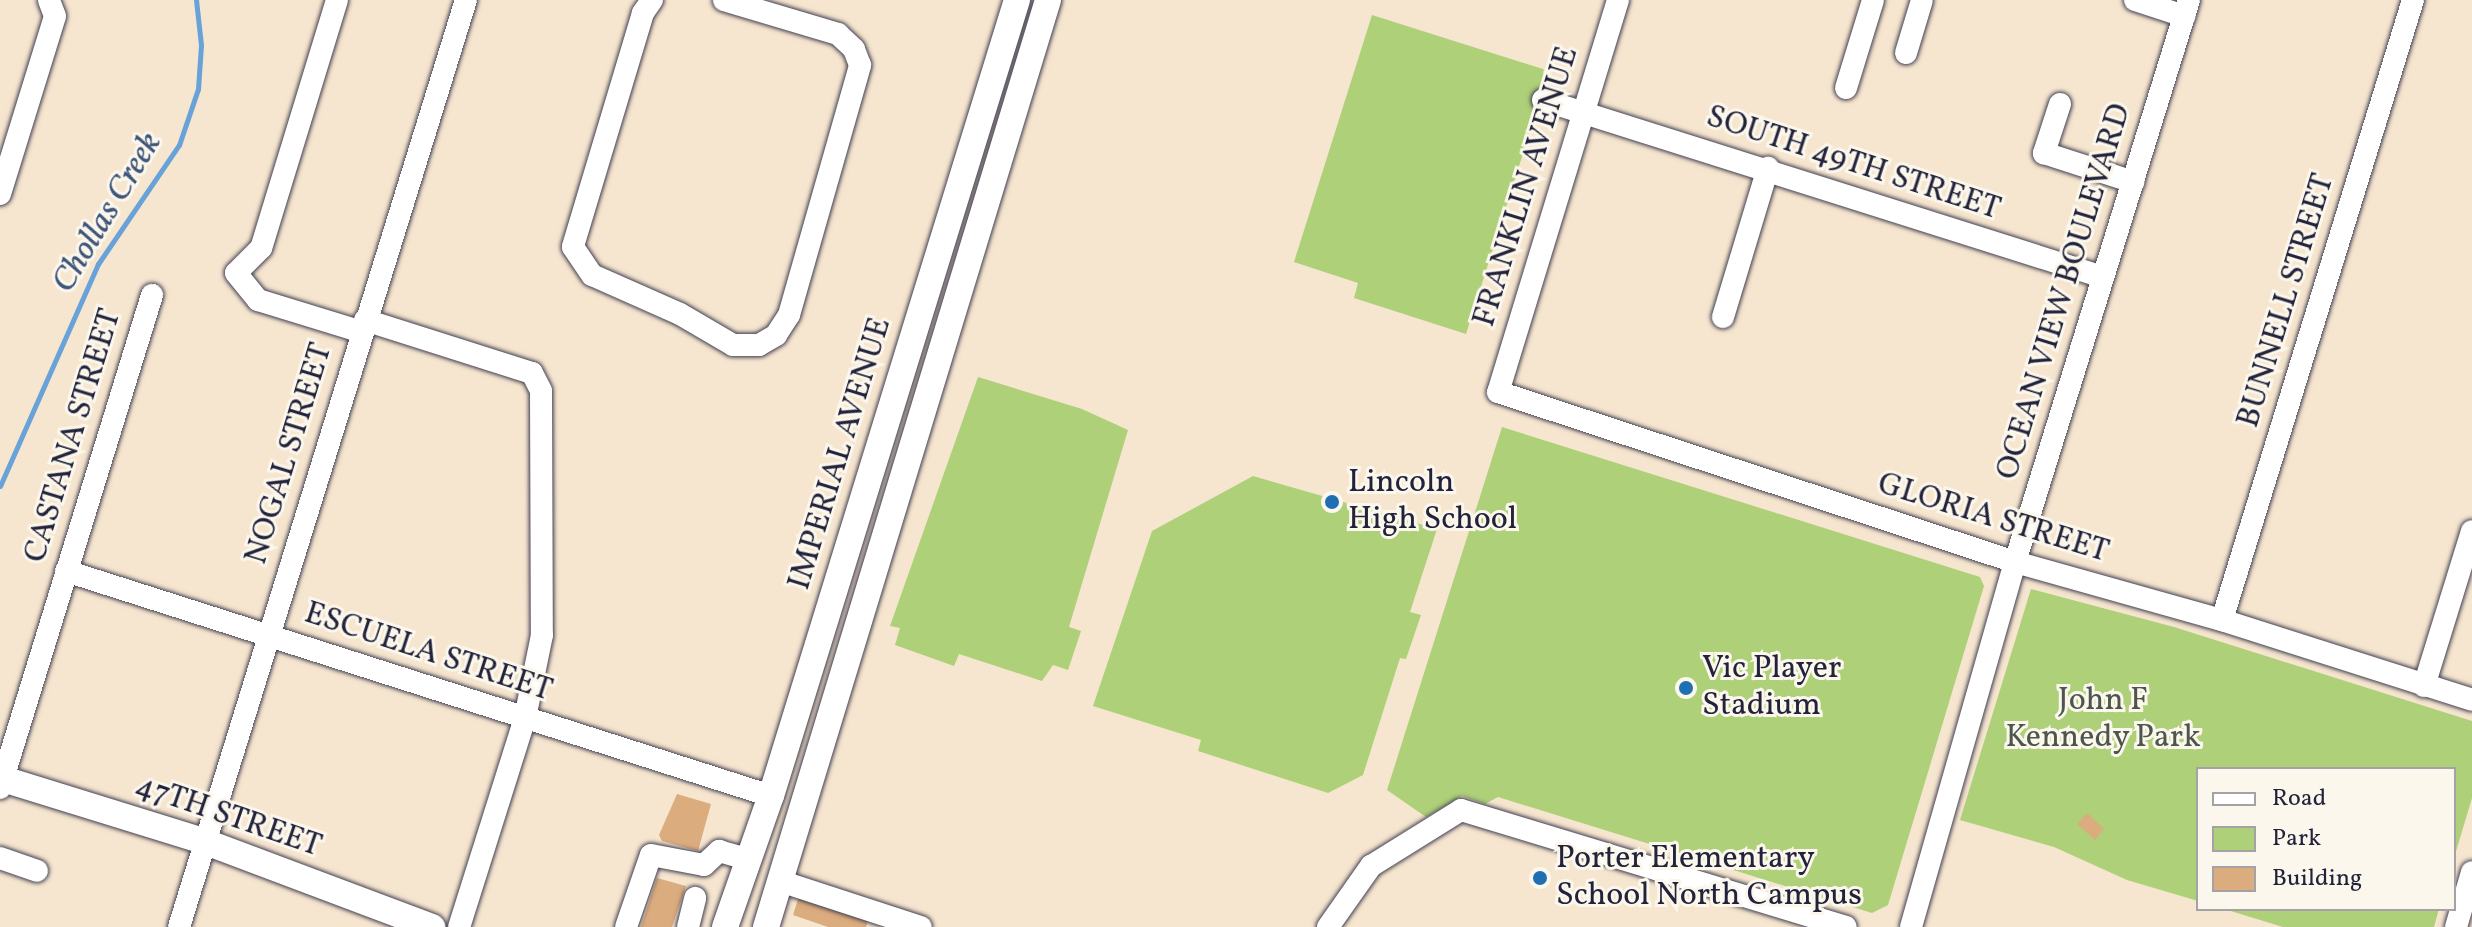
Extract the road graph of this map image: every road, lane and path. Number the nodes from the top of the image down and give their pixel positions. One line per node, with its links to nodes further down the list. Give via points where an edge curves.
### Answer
1 (49, 0): 21 (street, via 55,16)
2 (337, 0): 25 (street, via 261,248 236,273 258,300)
3 (466, 0): 25 (street, NOGAL STREET)
4 (652, 0): 12 (street, via 643,13 575,231 579,261 592,275 680,314 733,345 759,345 776,335 789,315 859,79 854,49 838,34)
5 (1017, 0): 36 (main road, IMPERIAL AVENUE)
6 (1048, 0): 42 (main road, IMPERIAL AVENUE)
7 (1618, 0): 18 (street, FRANKLIN AVENUE)
8 (1873, 0): 15 (street)
9 (1922, 0): 14 (street)
10 (2135, 0): 13 (street)
11 (2413, 0): 30 (street, BUNNELL STREET)
12 (737, 2)
13 (2187, 8): 20 (street, OCEAN VIEW BOULEVARD)
14 (1906, 53)
15 (1846, 88)
16 (1543, 100): 18 (street, SOUTH 49TH STREET)
17 (2060, 104): 20 (street, via 2044,153)
18 (1584, 112): 19 (street, SOUTH 49TH STREET); 26 (street, FRANKLIN AVENUE)
19 (1768, 168): 22 (street, SOUTH 49TH STREET); 24 (street)
20 (2133, 182): 22 (street, OCEAN VIEW BOULEVARD)
21 (0, 194)
22 (2103, 277): 28 (street, OCEAN VIEW BOULEVARD)
23 (152, 295): 29 (street, CASTANA STREET)
24 (1723, 317)
25 (363, 326): 31 (street, NOGAL STREET); 34 (street, via 532,373 541,391 542,635)
26 (1498, 392): 28 (street, GLORIA STREET)
27 (2472, 531): 32 (street)
28 (2015, 562): 30 (street, GLORIA STREET); 54 (street, OCEAN VIEW BOULEVARD)
29 (66, 571): 31 (street, ESCUELA STREET); 35 (street, CASTANA STREET)
30 (2222, 620): 32 (street, GLORIA STREET)
31 (268, 635): 34 (street, ESCUELA STREET); 37 (street, NOGAL STREET)
32 (2424, 686): 33 (street, GLORIA STREET)
33 (2472, 700)
34 (525, 718): 36 (street, ESCUELA STREET); 46 (street)
35 (1, 782): 37 (main road, 47TH STREET)
36 (771, 796): 39 (main road, IMPERIAL AVENUE)
37 (203, 841): 44 (street, NOGAL STREET); 45 (main road, 47TH STREET)
38 (0, 858): 40 (street)
39 (750, 860): 47 (street, via 719,851 704,865 651,855); 49 (main road, IMPERIAL AVENUE)
40 (37, 871)
41 (2472, 872): 55 (street)
42 (780, 881): 50 (main road, IMPERIAL AVENUE); 51 (street)
43 (695, 898): 48 (street)
44 (179, 927)
45 (432, 927)
46 (459, 927)
47 (626, 927)
48 (688, 927)
49 (725, 927)
50 (766, 927)
51 (921, 927)
52 (1328, 927): 53 (street, via 1371,866 1461,810)
53 (1846, 927)
54 (1911, 927)
55 (2456, 927)

